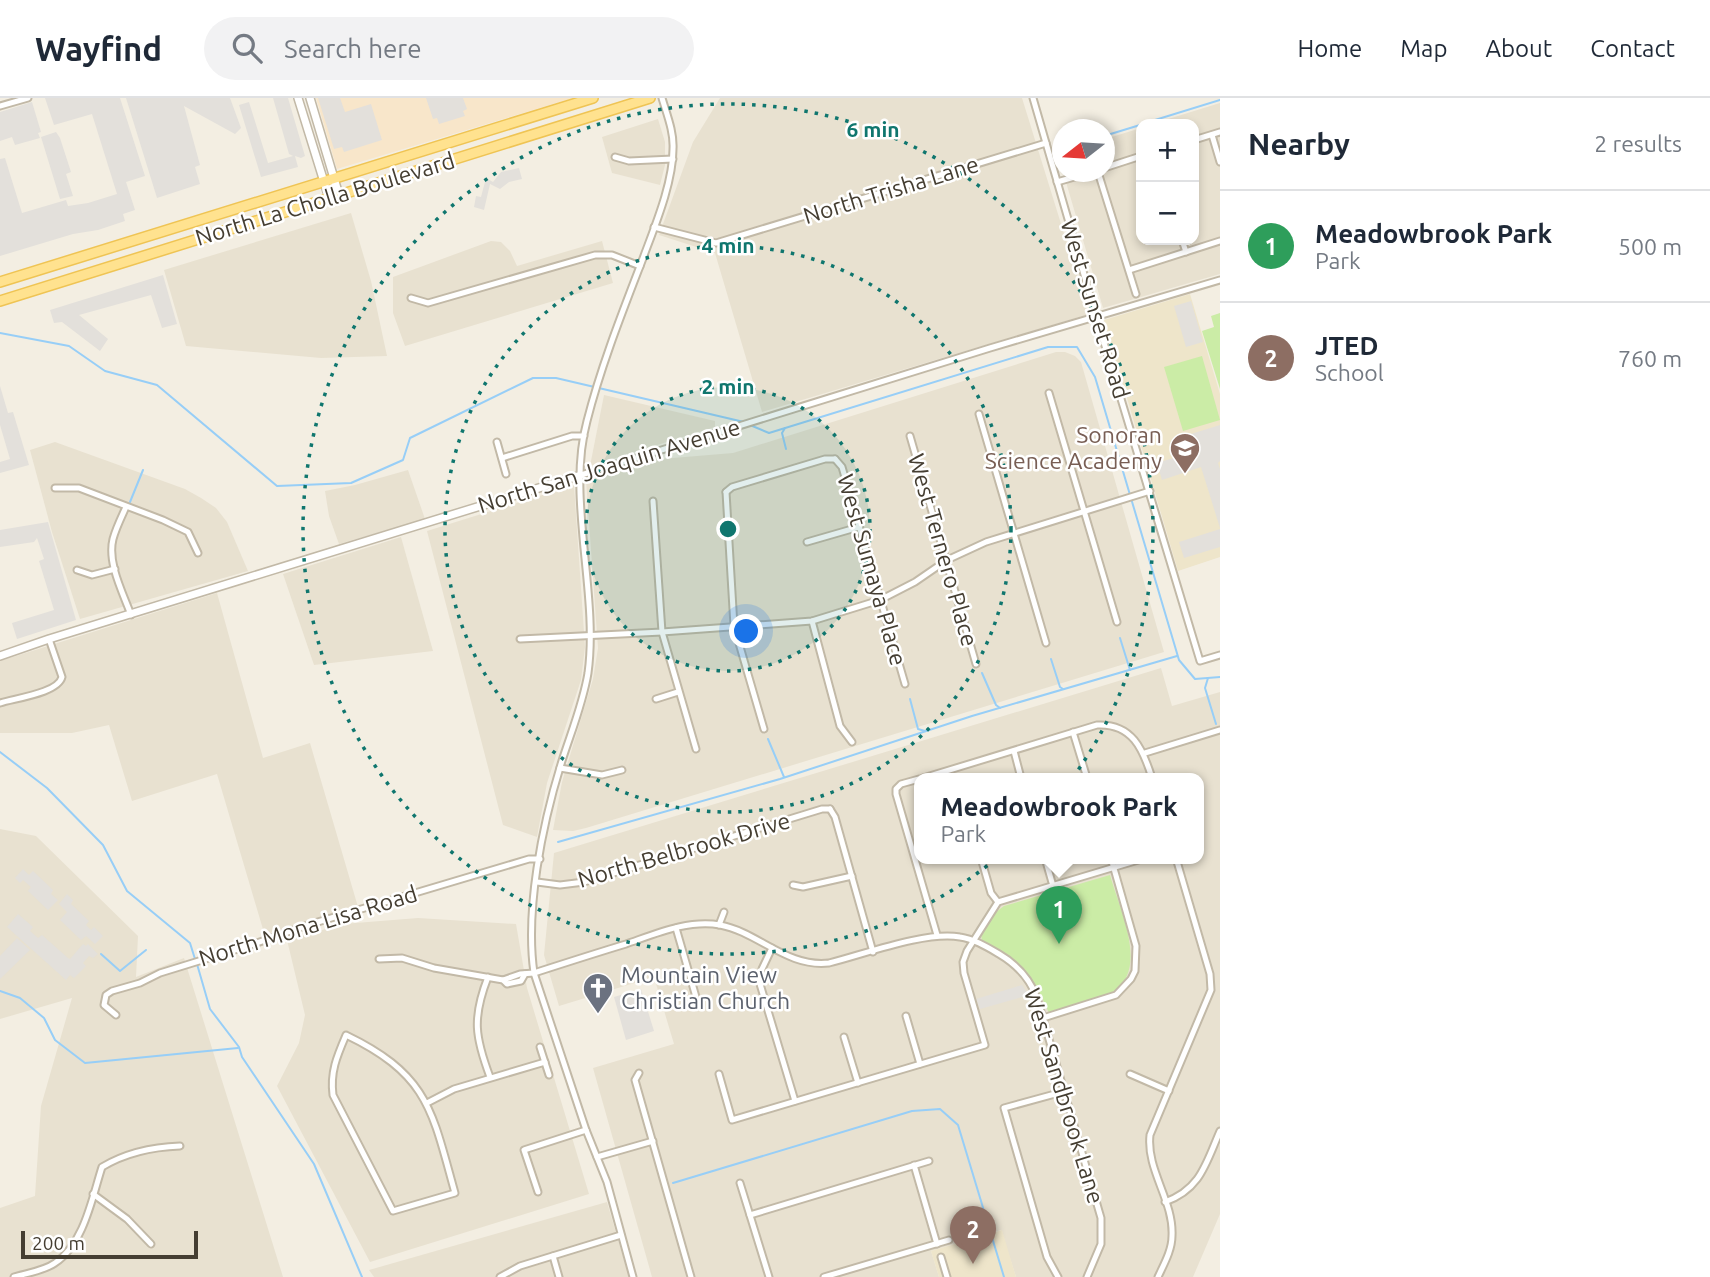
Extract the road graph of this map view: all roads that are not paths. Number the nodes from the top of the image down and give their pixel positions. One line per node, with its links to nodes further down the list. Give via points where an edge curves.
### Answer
1 (28, 98): 8 (street)
2 (298, 98): 20 (street)
3 (310, 98): 19 (street)
4 (593, 98): 19 (main road, North La Cholla Boulevard)
5 (650, 98): 23 (main road, North La Cholla Boulevard)
6 (662, 98): 15 (street, via 674,139)
7 (1033, 98): 12 (street, West Sunset Road)
8 (0, 106)
9 (1220, 132): 10 (street)
10 (1212, 135): 11 (street); 16 (street)
11 (1199, 139)
12 (1046, 143): 17 (street, West Sunset Road); 25 (street, North Trisha Lane, via 716,243)
13 (615, 157): 15 (street, via 646,162)
14 (1136, 158): 18 (street)
15 (673, 159): 25 (street)
16 (1220, 162)
17 (1052, 164)
18 (1115, 164)
19 (334, 177): 20 (main road, North La Cholla Boulevard); 23 (street)
20 (323, 181): 24 (street); 32 (main road, North La Cholla Boulevard)
21 (1057, 182): 36 (street, West Sunset Road)
22 (1101, 182): 30 (street)
23 (339, 195): 24 (main road, North La Cholla Boulevard)
24 (329, 198): 35 (main road, North La Cholla Boulevard)
25 (654, 227): 29 (street)
26 (1220, 241): 28 (street)
27 (1184, 245): 28 (street)
28 (1186, 252): 30 (street)
29 (640, 266): 34 (street, via 595,254 428,303); 39 (street, via 608,350)
30 (1129, 270): 33 (street)
31 (1220, 280): 36 (street, North San Joaquin Avenue)
32 (0, 282)
33 (1136, 294)
34 (411, 298)
35 (0, 301)
36 (1096, 316): 44 (street, North San Joaquin Avenue); 46 (street, West Sunset Road)
37 (1049, 393): 49 (street)
38 (979, 414): 51 (street)
39 (584, 436): 42 (street); 44 (street)
40 (910, 436): 54 (street, West Ternero Place)
41 (497, 443): 42 (street)
42 (502, 458): 43 (street)
43 (506, 474)
44 (581, 475): 58 (street, North San Joaquin Avenue); 63 (street)
45 (55, 488): 48 (street, via 79,488)
46 (1150, 491): 49 (street); 67 (street, West Sunset Road, via 1199,661)
47 (653, 501): 62 (street)
48 (126, 507): 53 (street, via 188,532); 55 (street, via 113,537)
49 (1084, 510): 51 (street); 60 (street)
50 (859, 527): 52 (street); 57 (street, West Sumaya Place); 61 (street, West Sumaya Place, via 835,457 725,491)
51 (1015, 531): 54 (street); 66 (street)
52 (807, 542)
53 (198, 553)
54 (947, 560): 57 (street); 69 (street, West Ternero Place)
55 (115, 569): 56 (street, via 92,575); 58 (street)
56 (77, 570)
57 (880, 600): 59 (street); 70 (street, West Sumaya Place)
58 (131, 615): 64 (street, North San Joaquin Avenue)
59 (812, 621): 61 (street); 77 (street, via 840,726)
60 (1117, 622)
61 (734, 626): 62 (street); 74 (street)
62 (662, 632): 63 (street); 71 (street)
63 (590, 636): 65 (street); 81 (street, via 587,675)
64 (49, 639): 68 (street, North San Joaquin Avenue); 73 (street, via 61,682)
65 (520, 639)
66 (1046, 643)
67 (1220, 654)
68 (0, 656)
69 (976, 664)
70 (905, 684)
71 (678, 692): 72 (street); 78 (street)
72 (656, 699)
73 (0, 703)
74 (764, 729)
75 (1073, 732): 79 (street); 80 (street, via 1097,724 1111,725 1132,736); 87 (street)
76 (1219, 732): 80 (street)
77 (852, 742)
78 (696, 749)
79 (1014, 751): 82 (street); 86 (street)
80 (1145, 753): 88 (street)
81 (559, 768): 83 (street, via 602,775); 91 (street)
82 (954, 769): 84 (street); 85 (street)
83 (622, 770)
84 (939, 773)
85 (955, 773)
86 (1020, 773)
87 (1085, 773)
88 (1151, 773)
89 (914, 780): 90 (street, via 894,789)
90 (914, 857)
91 (540, 859): 100 (street); 115 (street, North Mona Lisa Road, via 452,881 160,973 106,995 104,1005)
92 (916, 864): 107 (street)
93 (983, 864): 103 (street)
94 (1047, 864): 102 (street)
95 (1113, 864): 98 (street)
96 (1124, 864): 98 (street)
97 (1178, 864): 129 (street, via 1211,990)
98 (1114, 867): 102 (street); 117 (street, via 1136,946 1131,979 1116,995)
99 (852, 876): 100 (street, North Belbrook Drive, via 831,807 584,882); 101 (street); 110 (street)
100 (537, 882): 112 (street, via 530,946)
101 (793, 885)
102 (1053, 886): 103 (street)
103 (998, 902): 108 (street)
104 (724, 912): 105 (street)
105 (719, 925): 106 (street); 109 (street)
106 (676, 928): 112 (street); 114 (street)
107 (937, 935): 108 (street, West Sandbrook Lane); 110 (street)
108 (973, 941): 117 (street, West Sandbrook Lane, via 1016,966 1032,986); 121 (street, via 963,962 964,973 985,1045)
109 (772, 948): 110 (street, via 818,964); 130 (street, via 760,984)
110 (873, 952)
111 (379, 959): 113 (street, via 401,958)
112 (534, 972): 113 (street, via 507,984); 132 (street)
113 (488, 977): 126 (street, via 476,1021)
114 (696, 997)
115 (116, 1015)
116 (906, 1016): 121 (street)
117 (1043, 1018): 128 (street, West Sandbrook Lane)
118 (844, 1037): 127 (street)
119 (540, 1047): 120 (street)
120 (545, 1062): 125 (street); 126 (street)
121 (920, 1064): 127 (street)
122 (639, 1073): 134 (street, via 635,1080)
123 (719, 1074): 130 (street, via 732,1120)
124 (1130, 1074): 129 (street)
125 (549, 1075)
126 (490, 1077): 131 (street)
127 (858, 1083): 130 (street)
128 (1066, 1091): 159 (street, via 1004,1108 1047,1257); 160 (street, West Sandbrook Lane, via 1101,1218 1101,1244)
129 (1169, 1091): 142 (street, via 1149,1142)
130 (795, 1101)
131 (428, 1103): 131 (street, via 455,1192 393,1211 333,1095 334,1064 346,1035 386,1057)
132 (586, 1130): 136 (street); 140 (street, via 524,1150)
133 (1220, 1131): 142 (street, via 1196,1182 1186,1193)
134 (653, 1141): 136 (street); 155 (street)
135 (180, 1146): 141 (street, via 154,1147 116,1159 102,1167)
136 (597, 1157): 144 (street)
137 (929, 1161): 138 (street)
138 (914, 1165): 143 (street); 147 (street)
139 (740, 1183): 143 (street)
140 (538, 1192)
141 (93, 1194): 146 (street); 151 (street, via 68,1252 53,1265)
142 (1166, 1202): 161 (street, via 1173,1234)
143 (750, 1215): 156 (street)
144 (621, 1235): 148 (street); 154 (street)
145 (949, 1240): 147 (street)
146 (151, 1244)
147 (937, 1244): 150 (street)
148 (553, 1256): 152 (street); 153 (street)
149 (941, 1257): 158 (street)
150 (844, 1274): 157 (street)
151 (14, 1277)
152 (500, 1277)
153 (559, 1277)
154 (633, 1277)
155 (691, 1277)
156 (769, 1277)
157 (824, 1277)
158 (947, 1277)
159 (1058, 1277)
160 (1087, 1277)
161 (1158, 1277)

